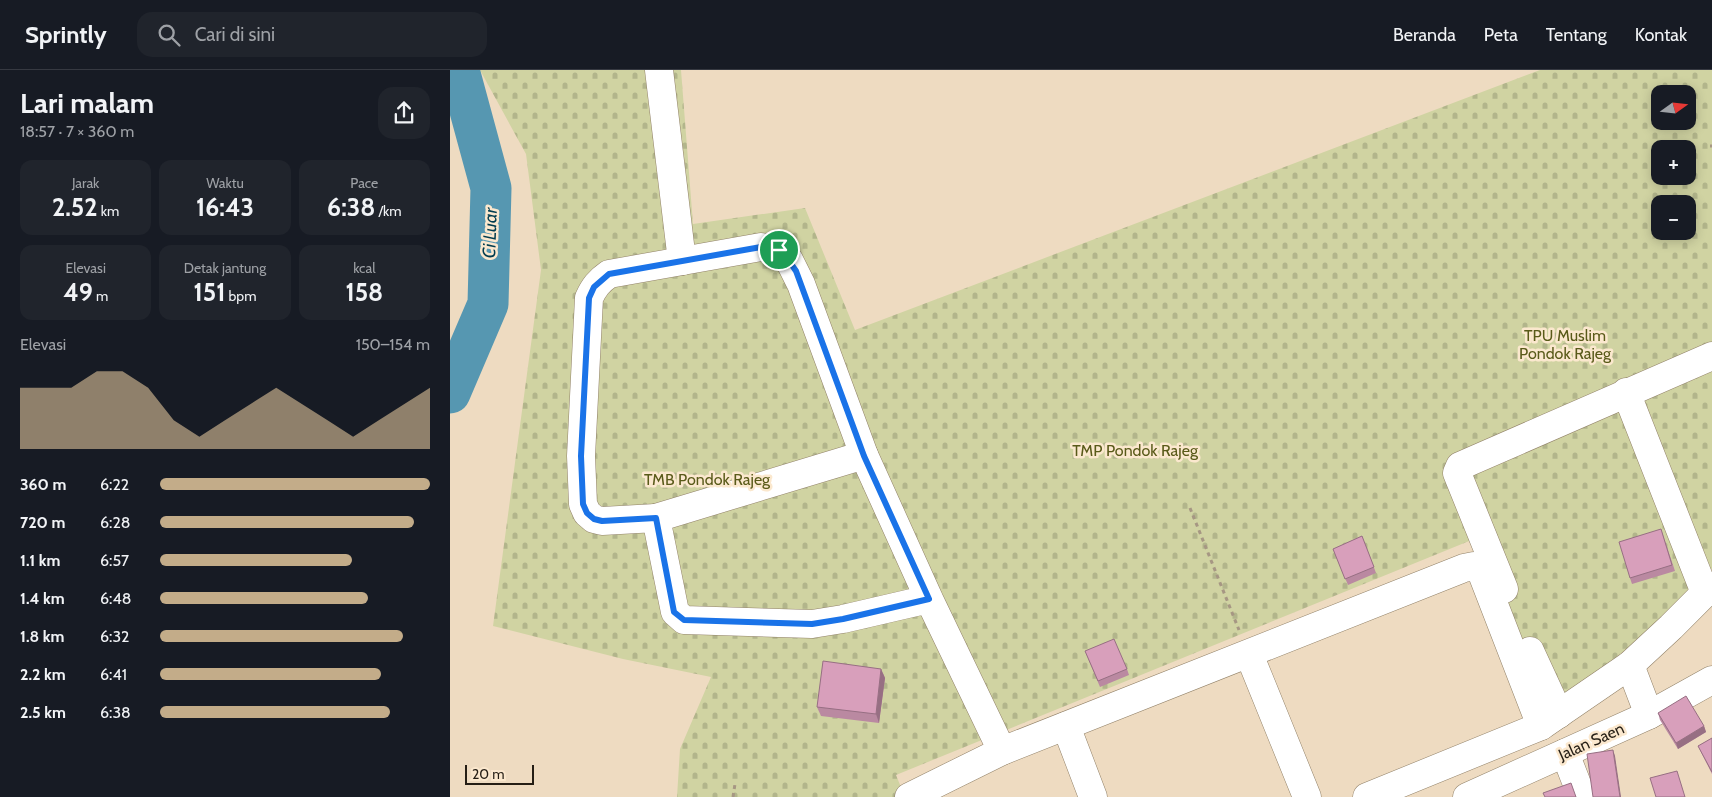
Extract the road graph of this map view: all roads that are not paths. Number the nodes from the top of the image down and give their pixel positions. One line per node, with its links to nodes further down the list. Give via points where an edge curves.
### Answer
1 (659, 70): 2 (street)
2 (682, 261): 5 (street, via 761,247 779,250 789,260 801,284); 6 (street, via 609,274 594,287 589,298 581,456 583,504 587,513 602,521)
3 (1712, 356): 4 (street)
4 (1626, 392): 7 (street); 13 (street, via 1460,466 1457,473 1517,622)
5 (864, 456): 6 (street); 8 (street)
6 (656, 518): 8 (street, via 674,612 684,620 812,624)
7 (1708, 590): 10 (street)
8 (929, 599): 15 (street)
9 (1248, 654): 13 (street, via 1474,566 1481,571); 14 (street); 19 (street)
10 (1631, 667): 12 (street); 13 (street)
11 (1712, 680): 12 (street, Jalan Saen)
12 (1648, 712): 16 (street, Jalan Saen)
13 (1550, 720): 20 (street)
14 (1066, 726): 15 (street); 18 (street)
15 (1002, 752): 17 (street)
16 (1565, 753): 21 (street, Jalan Saen); 22 (street)
17 (909, 797)
18 (1093, 797)
19 (1307, 797)
20 (1367, 797)
21 (1467, 797)
22 (1582, 797)

